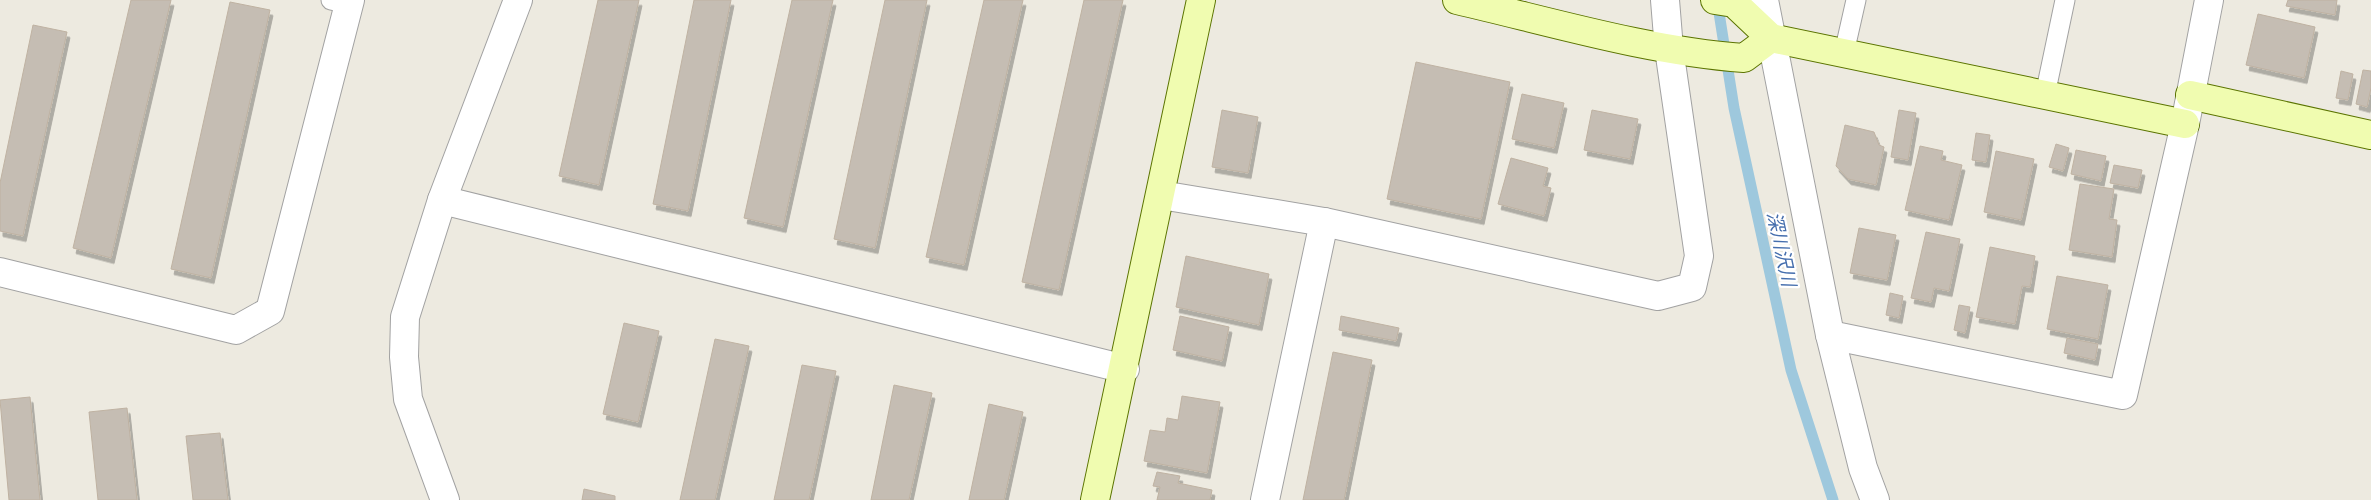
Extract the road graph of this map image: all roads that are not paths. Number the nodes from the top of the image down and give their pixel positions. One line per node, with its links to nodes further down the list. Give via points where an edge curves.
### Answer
1 (518, 0): 19 (street)
2 (1201, 0): 18 (street)
3 (1460, 0): 12 (street)
4 (1665, 0): 12 (street)
5 (1764, 0): 11 (street)
6 (1856, 0): 13 (lane)
7 (2065, 0): 14 (lane)
8 (2210, 0): 15 (street)
9 (343, 1): 21 (street, via 270,311 236,330)
10 (1725, 2): 11 (street)
11 (1771, 38): 12 (street, via 1744,58); 13 (street); 22 (street)
12 (1669, 50): 20 (street, via 1699,256 1692,288 1658,296)
13 (1844, 54): 14 (street)
14 (2045, 95): 16 (street)
15 (2190, 95): 16 (street); 17 (street)
16 (2185, 124): 22 (street, via 2123,395)
17 (2371, 135)
18 (1161, 195): 20 (street); 23 (street)
19 (442, 200): 23 (street); 24 (street, via 405,317 404,357 408,399)
20 (1324, 222): 26 (street)
21 (0, 272)
22 (1830, 335): 27 (street, via 1863,468)
23 (1124, 368): 25 (street)
24 (445, 500)
25 (1095, 500)
26 (1265, 500)
27 (1875, 500)

